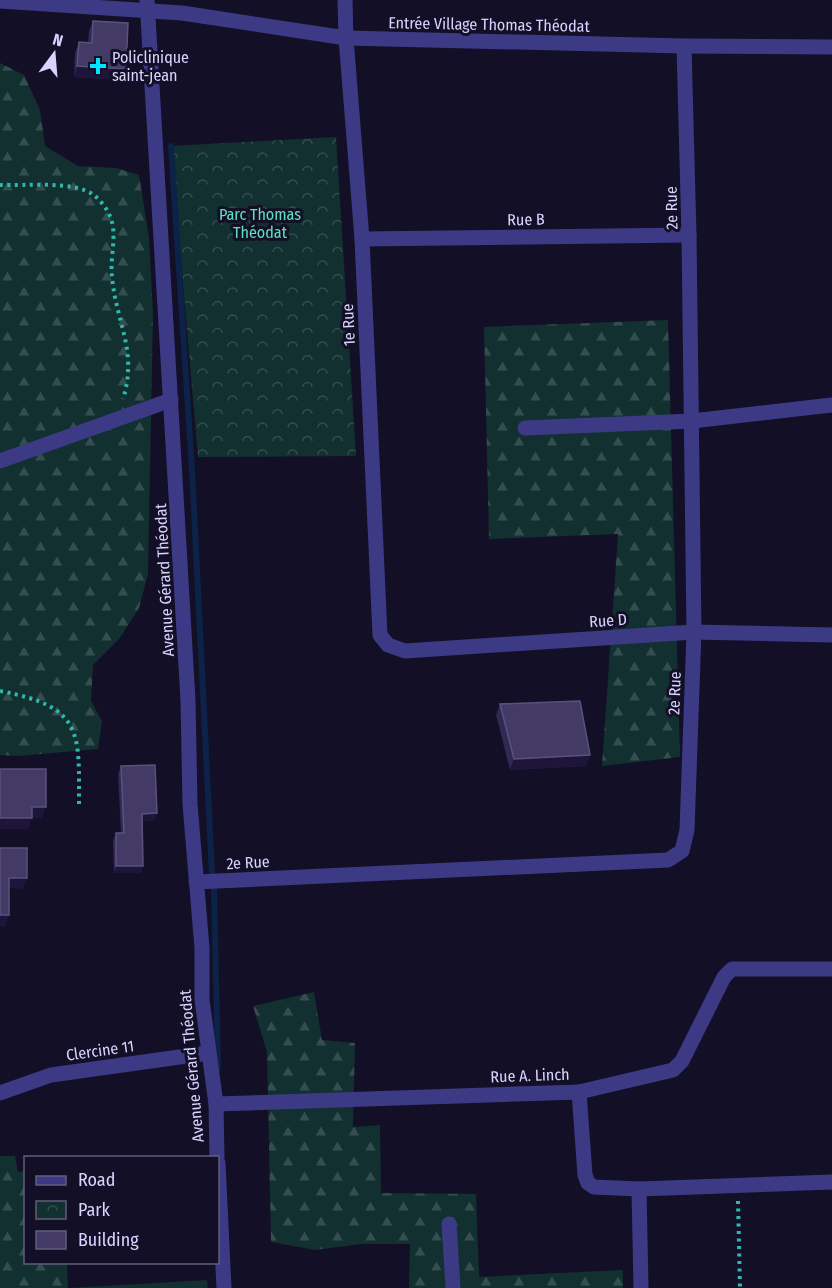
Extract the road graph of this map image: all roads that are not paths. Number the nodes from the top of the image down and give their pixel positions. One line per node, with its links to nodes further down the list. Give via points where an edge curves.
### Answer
1 (345, 0): 4 (street, 1e Rue)
2 (0, 1): 3 (street, Entrée Village Thomas Théodat)
3 (147, 5): 4 (street, Entrée Village Thomas Théodat); 9 (street, Avenue Gérard Théodat)
4 (346, 38): 5 (street, Entrée Village Thomas Théodat); 8 (street, 1e Rue)
5 (684, 46): 6 (street, Entrée Village Thomas Théodat); 7 (street, 2e Rue)
6 (832, 47)
7 (689, 236): 8 (street, Rue B); 11 (street, 2e Rue)
8 (362, 239): 16 (street, 1e Rue, via 380,635)
9 (171, 400): 13 (street); 17 (street, Avenue Gérard Théodat)
10 (832, 405): 11 (street)
11 (692, 421): 12 (street); 14 (street, 2e Rue)
12 (525, 428)
13 (0, 461)
14 (694, 632): 15 (street, Rue D); 16 (street, Rue D, via 405,651); 17 (street, 2e Rue, via 687,830 682,850 668,860)
15 (832, 635)
16 (388, 645)
17 (196, 882): 19 (street, Avenue Gérard Théodat)
18 (832, 969): 20 (street, via 732,969 724,977 682,1061 673,1070)
19 (208, 1053): 21 (street, Clercine 11, via 51,1075); 22 (street, Avenue Gérard Théodat)
20 (579, 1092): 22 (street, Rue A. Linch); 26 (street, Rue A. Linch, via 588,1183 594,1187)
21 (0, 1093)
22 (220, 1104): 23 (street, Avenue Gérard Théodat)
23 (217, 1156)
24 (832, 1182): 26 (street, Rue A. Linch)
25 (219, 1184): 28 (street, Avenue Gérard Théodat)
26 (639, 1189): 30 (street)
27 (449, 1224): 29 (street)
28 (224, 1288)
29 (453, 1288)
30 (641, 1288)

